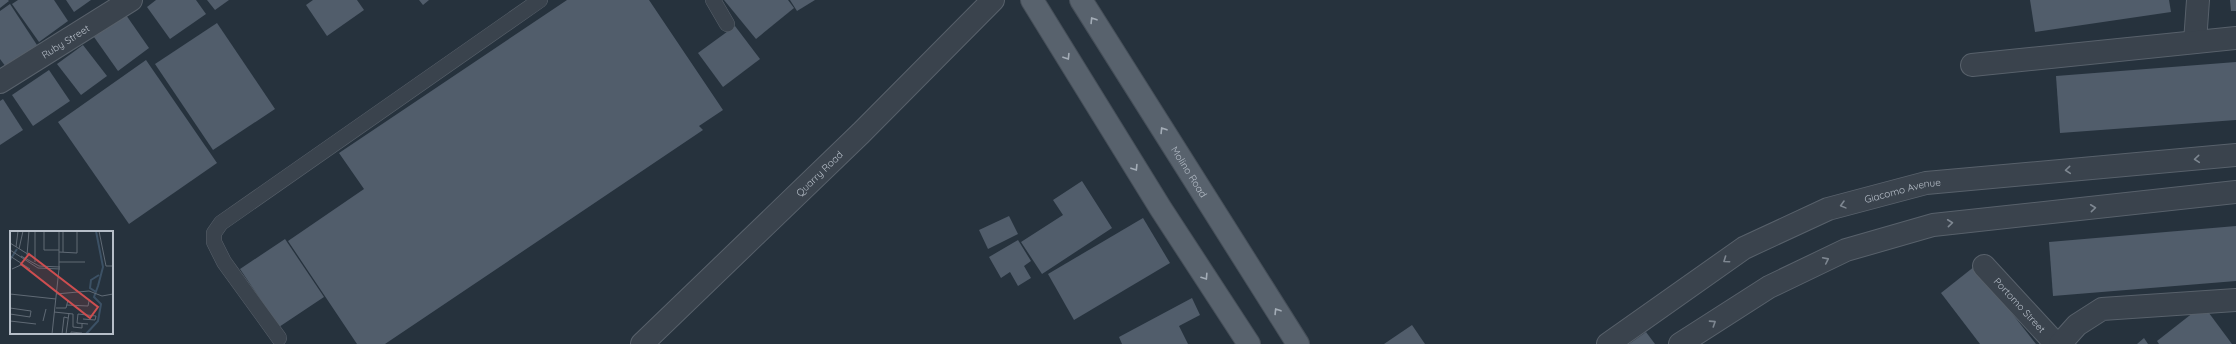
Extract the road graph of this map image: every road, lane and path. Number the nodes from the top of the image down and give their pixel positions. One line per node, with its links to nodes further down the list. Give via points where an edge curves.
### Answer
1 (131, 0): 12 (street, Ruby Street)
2 (540, 0): 17 (lane, via 221,223 214,233 214,242 224,262)
3 (713, 0): 8 (lane)
4 (993, 0): 18 (street, Quarry Road, via 861,133)
5 (1032, 0): 19 (main road, one-way to 19, via 1161,209)
6 (1081, 0): 20 (main road, Molino Road, one-way to 6)
7 (2198, 0): 10 (street)
8 (727, 24)
9 (2236, 38): 10 (street)
10 (2195, 42): 11 (street)
11 (1972, 65)
12 (0, 82)
13 (2236, 155): 21 (street, Giacomo Avenue, one-way to 21, via 1926,183 1828,209 1744,248)
14 (2236, 192): 22 (street, one-way to 14, via 1769,287 1846,250 1933,225)
15 (1984, 266): 23 (street, Portomo Street)
16 (2236, 300): 24 (street, via 2102,309 2077,325)
17 (279, 338)
18 (642, 344)
19 (1249, 344)
20 (1298, 344)
21 (1608, 344)
22 (1680, 344)
23 (2056, 344)
24 (2060, 344)

